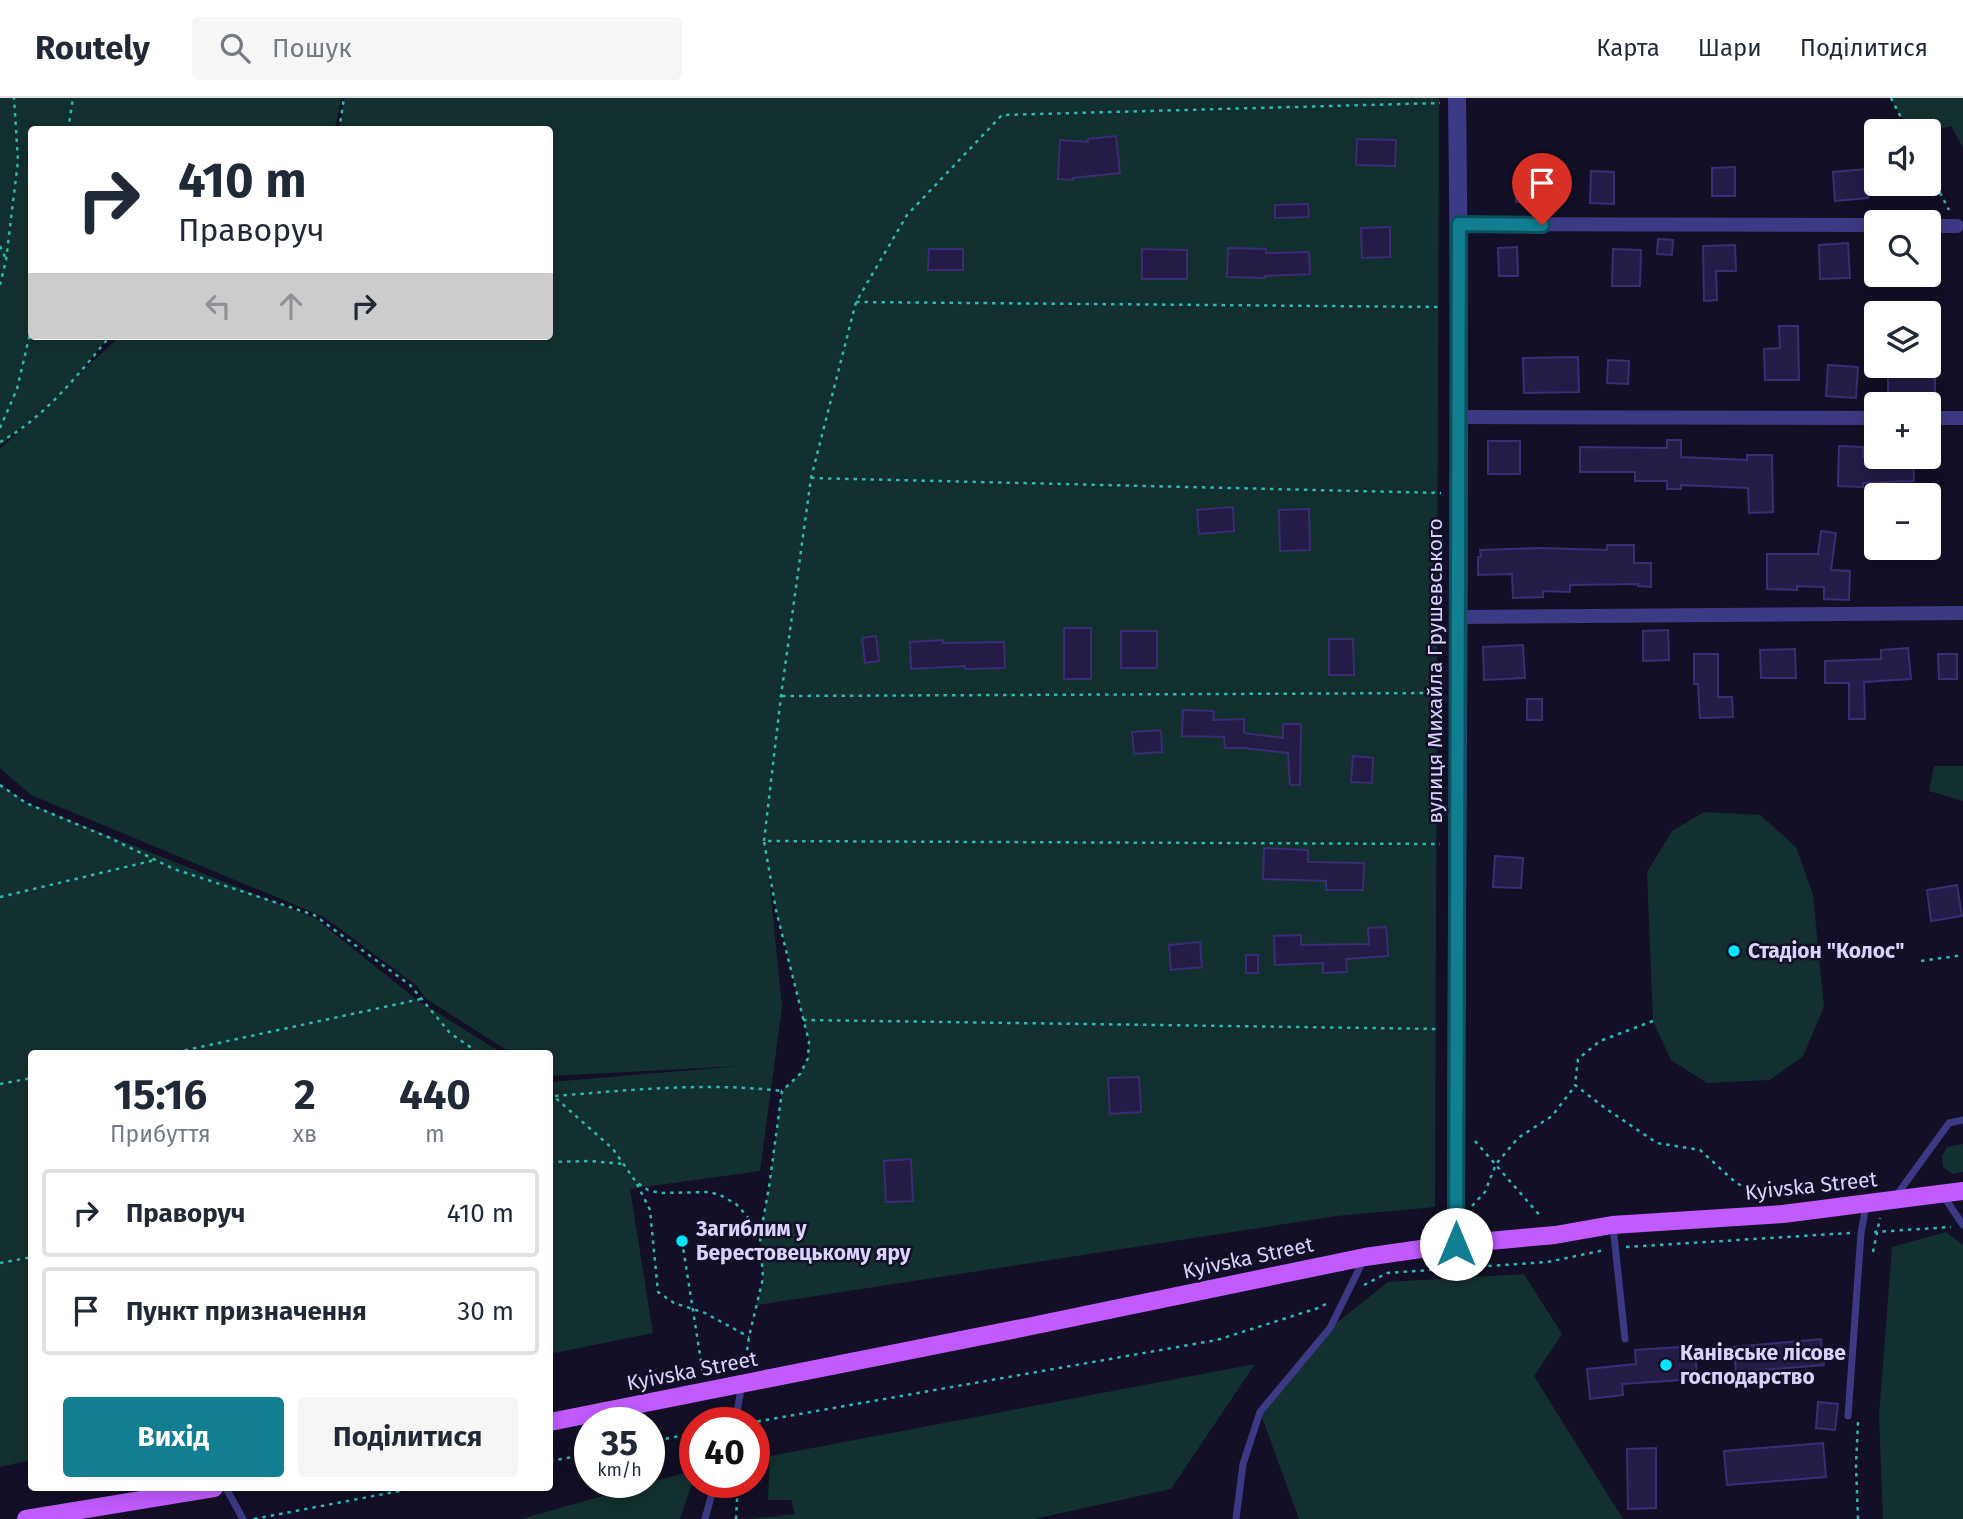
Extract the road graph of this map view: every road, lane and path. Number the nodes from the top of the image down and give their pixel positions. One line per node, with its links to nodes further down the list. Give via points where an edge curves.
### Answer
1 (14, 98): 15 (path, via 18,161)
2 (73, 98): 7 (path)
3 (344, 98): 8 (path)
4 (1891, 98): 6 (path)
5 (1457, 100): 10 (street, вулиця Михайла Грушевського); 17 (path, via 1002,114 907,215)
6 (1902, 119)
7 (69, 126)
8 (340, 126)
9 (1941, 195): 13 (path)
10 (1459, 224): 11 (street); 18 (street, вулиця Михайла Грушевського)
11 (1864, 225)
12 (1941, 226): 13 (street)
13 (1957, 226)
14 (0, 246): 15 (path)
15 (6, 260): 16 (path)
16 (0, 285)
17 (856, 302): 18 (path); 27 (path)
18 (1459, 307): 21 (street, вулиця Михайла Грушевського)
19 (28, 340): 25 (path, via 17,389)
20 (107, 340): 26 (path, via 19,432)
21 (1458, 417): 22 (street); 28 (street, вулиця Михайла Грушевського)
22 (1864, 418)
23 (1941, 418): 24 (street)
24 (1963, 418)
25 (0, 428)
26 (0, 442)
27 (811, 478): 28 (path); 32 (path)
28 (1458, 493): 30 (street, вулиця Михайла Грушевського)
29 (1963, 613): 30 (street)
30 (1459, 617): 31 (street, вулиця Михайла Грушевського)
31 (1458, 692): 32 (path); 35 (street, вулиця Михайла Грушевського)
32 (781, 696): 34 (path)
33 (0, 785): 36 (path, via 26,803)
34 (764, 841): 35 (path); 41 (path)
35 (1457, 844): 43 (street, вулиця Михайла Грушевського)
36 (155, 860): 37 (path); 40 (path, via 314,915)
37 (0, 897)
38 (1963, 955): 39 (path)
39 (1922, 961)
40 (423, 999): 44 (path); 45 (path, via 450,1033)
41 (803, 1020): 43 (path); 49 (path, via 808,1058 800,1074)
42 (1653, 1021): 48 (path, via 1600,1041 1578,1059)
43 (1457, 1029): 52 (street, вулиця Михайла Грушевського)
44 (187, 1050)
45 (474, 1050)
46 (28, 1079): 47 (path)
47 (0, 1084)
48 (1575, 1085): 55 (path, via 1552,1116 1518,1138); 61 (path, via 1657,1143 1700,1150 1734,1181)
49 (782, 1091): 50 (path, via 717,1086); 66 (path)
50 (555, 1096): 54 (path, via 613,1149)
51 (1963, 1120): 59 (lane, via 1949,1123)
52 (1457, 1125): 55 (path); 62 (street, вулиця Михайла Грушевського)
53 (553, 1163): 54 (path)
54 (623, 1164): 56 (path)
55 (1496, 1164): 62 (path, via 1485,1192); 65 (path)
56 (636, 1182): 66 (path, via 660,1193 722,1195 747,1216); 72 (path, via 650,1210 658,1292)
57 (1963, 1191): 58 (main road, Kyivska Street)
58 (1941, 1194): 59 (main road, Kyivska Street); 63 (lane)
59 (1894, 1199): 60 (main road, Kyivska Street)
60 (1866, 1204): 61 (main road, Kyivska Street); 78 (lane)
61 (1783, 1214): 64 (main road, Kyivska Street)
62 (1456, 1219): 68 (street, вулиця Михайла Грушевського)
63 (1963, 1224)
64 (1612, 1225): 65 (main road, Kyivska Street); 74 (lane)
65 (1555, 1235): 68 (main road, Kyivska Street)
66 (760, 1237): 73 (path, via 763,1278)
67 (682, 1241): 72 (path)
68 (1456, 1244): 69 (main road, Kyivska Street)
69 (1365, 1257): 75 (main road, Kyivska Street); 92 (lane, via 1330,1328 1260,1412 1243,1464)
70 (28, 1258): 71 (path)
71 (0, 1263)
72 (692, 1309): 73 (path); 76 (path)
73 (749, 1337): 75 (path)
74 (1625, 1339)
75 (742, 1384): 76 (main road, Kyivska Street); 77 (lane)
76 (705, 1391): 79 (main road, Kyivska Street)
77 (738, 1407)
78 (1848, 1416)
79 (553, 1421)
80 (574, 1457): 81 (path)
81 (553, 1460)
82 (196, 1491): 87 (main road)
83 (228, 1491): 88 (lane)
84 (399, 1491): 89 (path)
85 (711, 1498): 90 (lane)
86 (737, 1498): 91 (path)
87 (26, 1519)
88 (243, 1519)
89 (254, 1519)
90 (705, 1519)
91 (736, 1519)
92 (1236, 1519)

